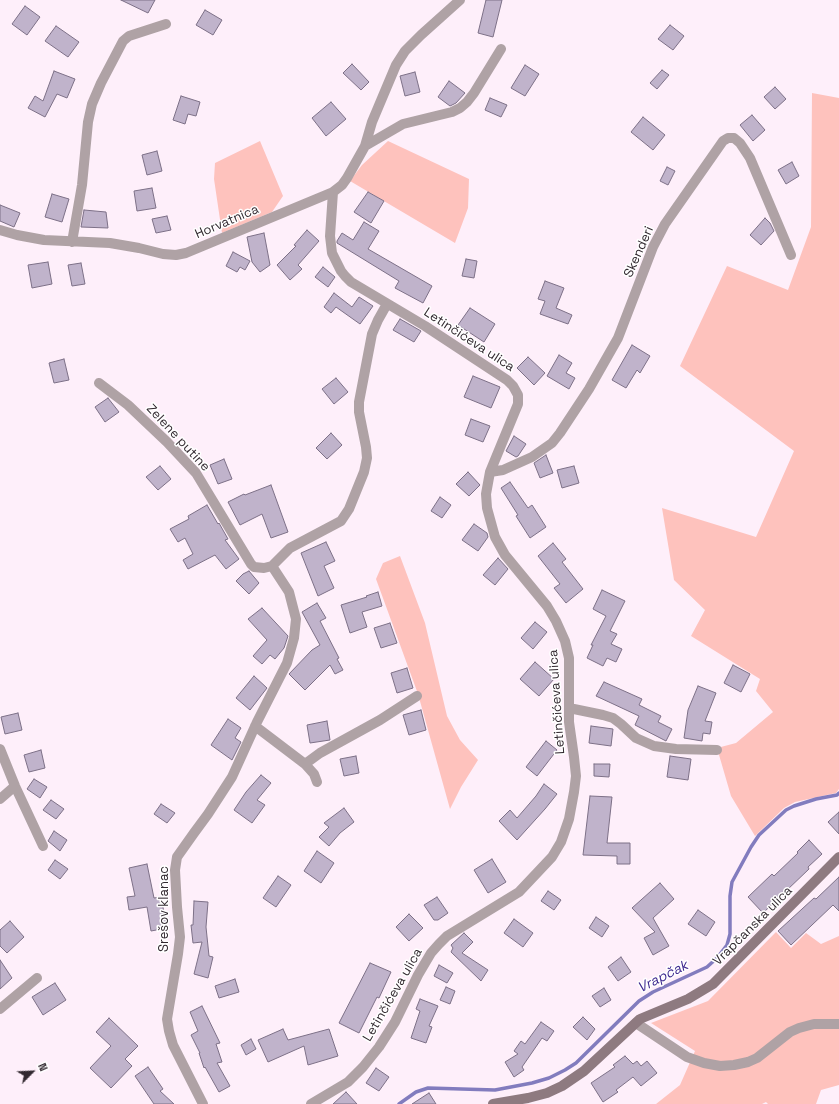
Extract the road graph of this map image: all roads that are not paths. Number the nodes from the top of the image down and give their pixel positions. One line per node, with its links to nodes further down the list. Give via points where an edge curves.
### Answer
1 (460, 0): 4 (street, Horvatnica, via 405,51 396,65 372,122)
2 (166, 24): 7 (street, via 129,36 123,41 98,90 88,122 82,186)
3 (501, 49): 4 (street, via 474,93 460,108 403,124)
4 (365, 146): 5 (street, Horvatnica, via 347,178)
5 (333, 192): 7 (street, Horvatnica, via 199,248 176,255 110,243); 9 (street, Letinčićeva ulica, via 330,236 332,253 337,264 351,282)
6 (0, 230): 7 (street, Horvatnica, via 44,240)
7 (72, 242)
8 (791, 255): 11 (street, Skenderi, via 750,158 740,143 734,138 728,138 665,224 653,247 618,338 560,433 552,443 532,457 503,470)
9 (387, 304): 11 (street, Letinčićeva ulica, via 425,326 513,386 518,395 518,404); 12 (street, via 372,334 359,402 367,458 349,508 335,526 290,548)
10 (99, 384): 12 (street, Zelene putine, via 128,404 196,473 250,564 264,568)
11 (490, 472): 14 (street, Letinčićeva ulica, via 486,508 495,537 512,565 547,606 565,641 569,658)
12 (272, 566): 15 (street, Srešov klanac, via 289,592 296,627 286,663)
13 (417, 696): 18 (street)
14 (569, 708): 17 (street, via 613,718 636,738 654,746); 29 (street, Letinčićeva ulica, via 576,776 569,819 552,857 519,892 447,936 439,944 418,975 395,1022 363,1067 342,1086)
15 (255, 726): 18 (street); 28 (street, Srešov klanac, via 232,777 180,851 175,870 180,937 167,1019 173,1045)
16 (0, 749): 20 (street)
17 (717, 750)
18 (305, 764): 19 (street)
19 (317, 782)
20 (15, 786): 21 (street); 22 (street)
21 (0, 799)
22 (42, 846)
23 (839, 857): 26 (street, Vrapčanska ulica, via 713,984 688,999 650,1014)
24 (37, 978): 25 (street)
25 (0, 1009)
26 (636, 1023): 27 (street, via 687,1057 704,1064 720,1066 748,1062 757,1058 799,1028 814,1024); 30 (street, Vrapčanska ulica, via 584,1071 562,1086 528,1098)
27 (839, 1024)
28 (203, 1104)
29 (310, 1104)
30 (493, 1104)

